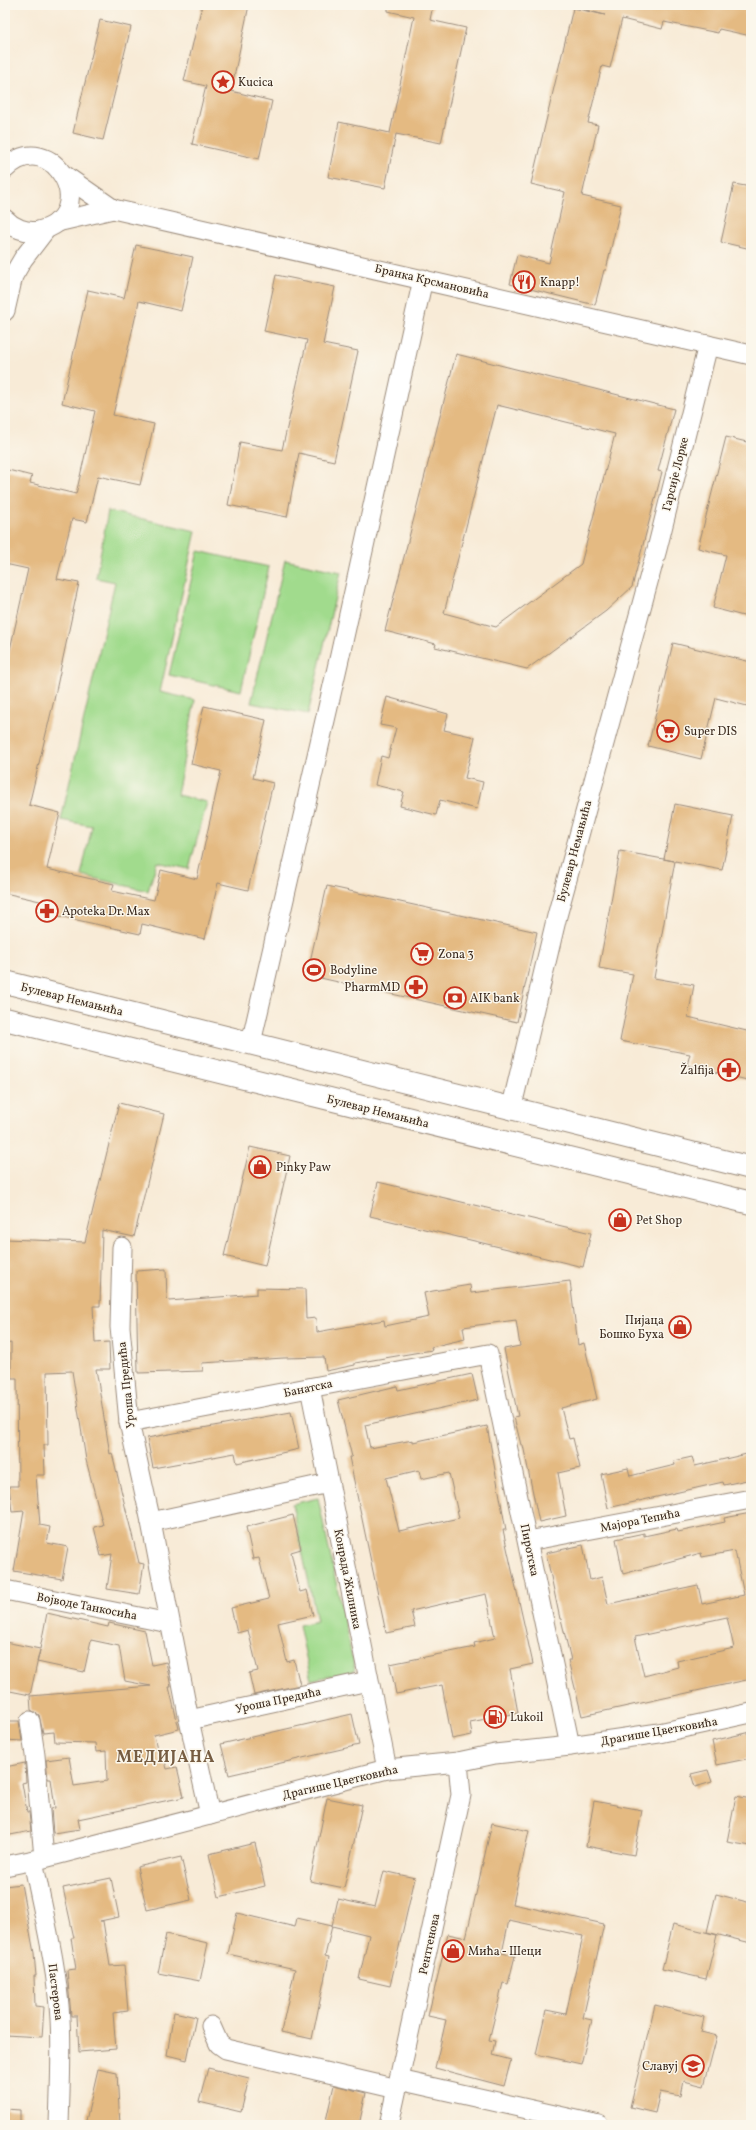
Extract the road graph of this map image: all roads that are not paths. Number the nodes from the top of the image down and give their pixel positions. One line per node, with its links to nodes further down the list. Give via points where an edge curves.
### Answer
1 (5, 169): 2 (street, Бранка Крсмановића, via 20,159 36,157 55,165)
2 (64, 175): 3 (street, Бранка Крсмановића); 5 (street, via 70,195 64,214)
3 (114, 209): 5 (street, Бранка Крсмановића); 6 (street, Бранка Крсмановића)
4 (5, 219): 5 (street, Бранка Крсмановића, via 16,228 26,231)
5 (51, 225): 7 (street, via 23,259 13,276)
6 (422, 279): 8 (street, Бранка Крсмановића); 13 (street)
7 (5, 311)
8 (708, 345): 9 (street, Бранка Крсмановића); 10 (street, Гарсије Лорке, via 612,717)
9 (751, 355)
10 (593, 778): 14 (street, Булевар Немањића)
11 (5, 982): 13 (street, Булевар Немањића)
12 (5, 1019): 16 (street, Булевар Немањића)
13 (251, 1043): 14 (street, Булевар Немањића)
14 (511, 1110): 15 (street, Булевар Немањића)
15 (751, 1168)
16 (751, 1203)
17 (122, 1247): 20 (street, Уроша Предића, via 120,1327)
18 (488, 1354): 19 (street, Банатска); 24 (street, Пиротска)
19 (310, 1388): 20 (street, Банатска); 21 (street, Конрада Жилника)
20 (129, 1422): 23 (street, Уроша Предића)
21 (329, 1483): 23 (street); 27 (street, Конрада Жилника)
22 (751, 1499): 24 (street, Мајора Тепића)
23 (151, 1522): 26 (street, Уроша Предића)
24 (528, 1541): 31 (street, Пиротска)
25 (5, 1590): 26 (street, Војводе Танкосића)
26 (169, 1623): 29 (street, Уроша Предића)
27 (368, 1681): 29 (street, Уроша Предића); 33 (street, Конрада Жилника)
28 (751, 1713): 31 (street, Драгише Цветковића, via 659,1733)
29 (189, 1720): 34 (street, Уроша Предића)
30 (30, 1721): 35 (street, Пастерова, via 35,1755)
31 (570, 1746): 32 (street, Драгише Цветковића, via 495,1754)
32 (458, 1762): 33 (street, Драгише Цветковића); 38 (street, Рентгенова, via 461,1795)
33 (387, 1769): 34 (street, Драгише Цветковића)
34 (210, 1815): 35 (street, Драгише Цветковића)
35 (38, 1859): 36 (street, Драгише Цветковића); 39 (street, Пастерова, via 60,2018)
36 (5, 1866)
37 (211, 2026): 38 (street, via 219,2044 226,2049)
38 (398, 2085): 40 (street, Рентгенова); 41 (street)
39 (59, 2125)
40 (389, 2125)
41 (599, 2125)

